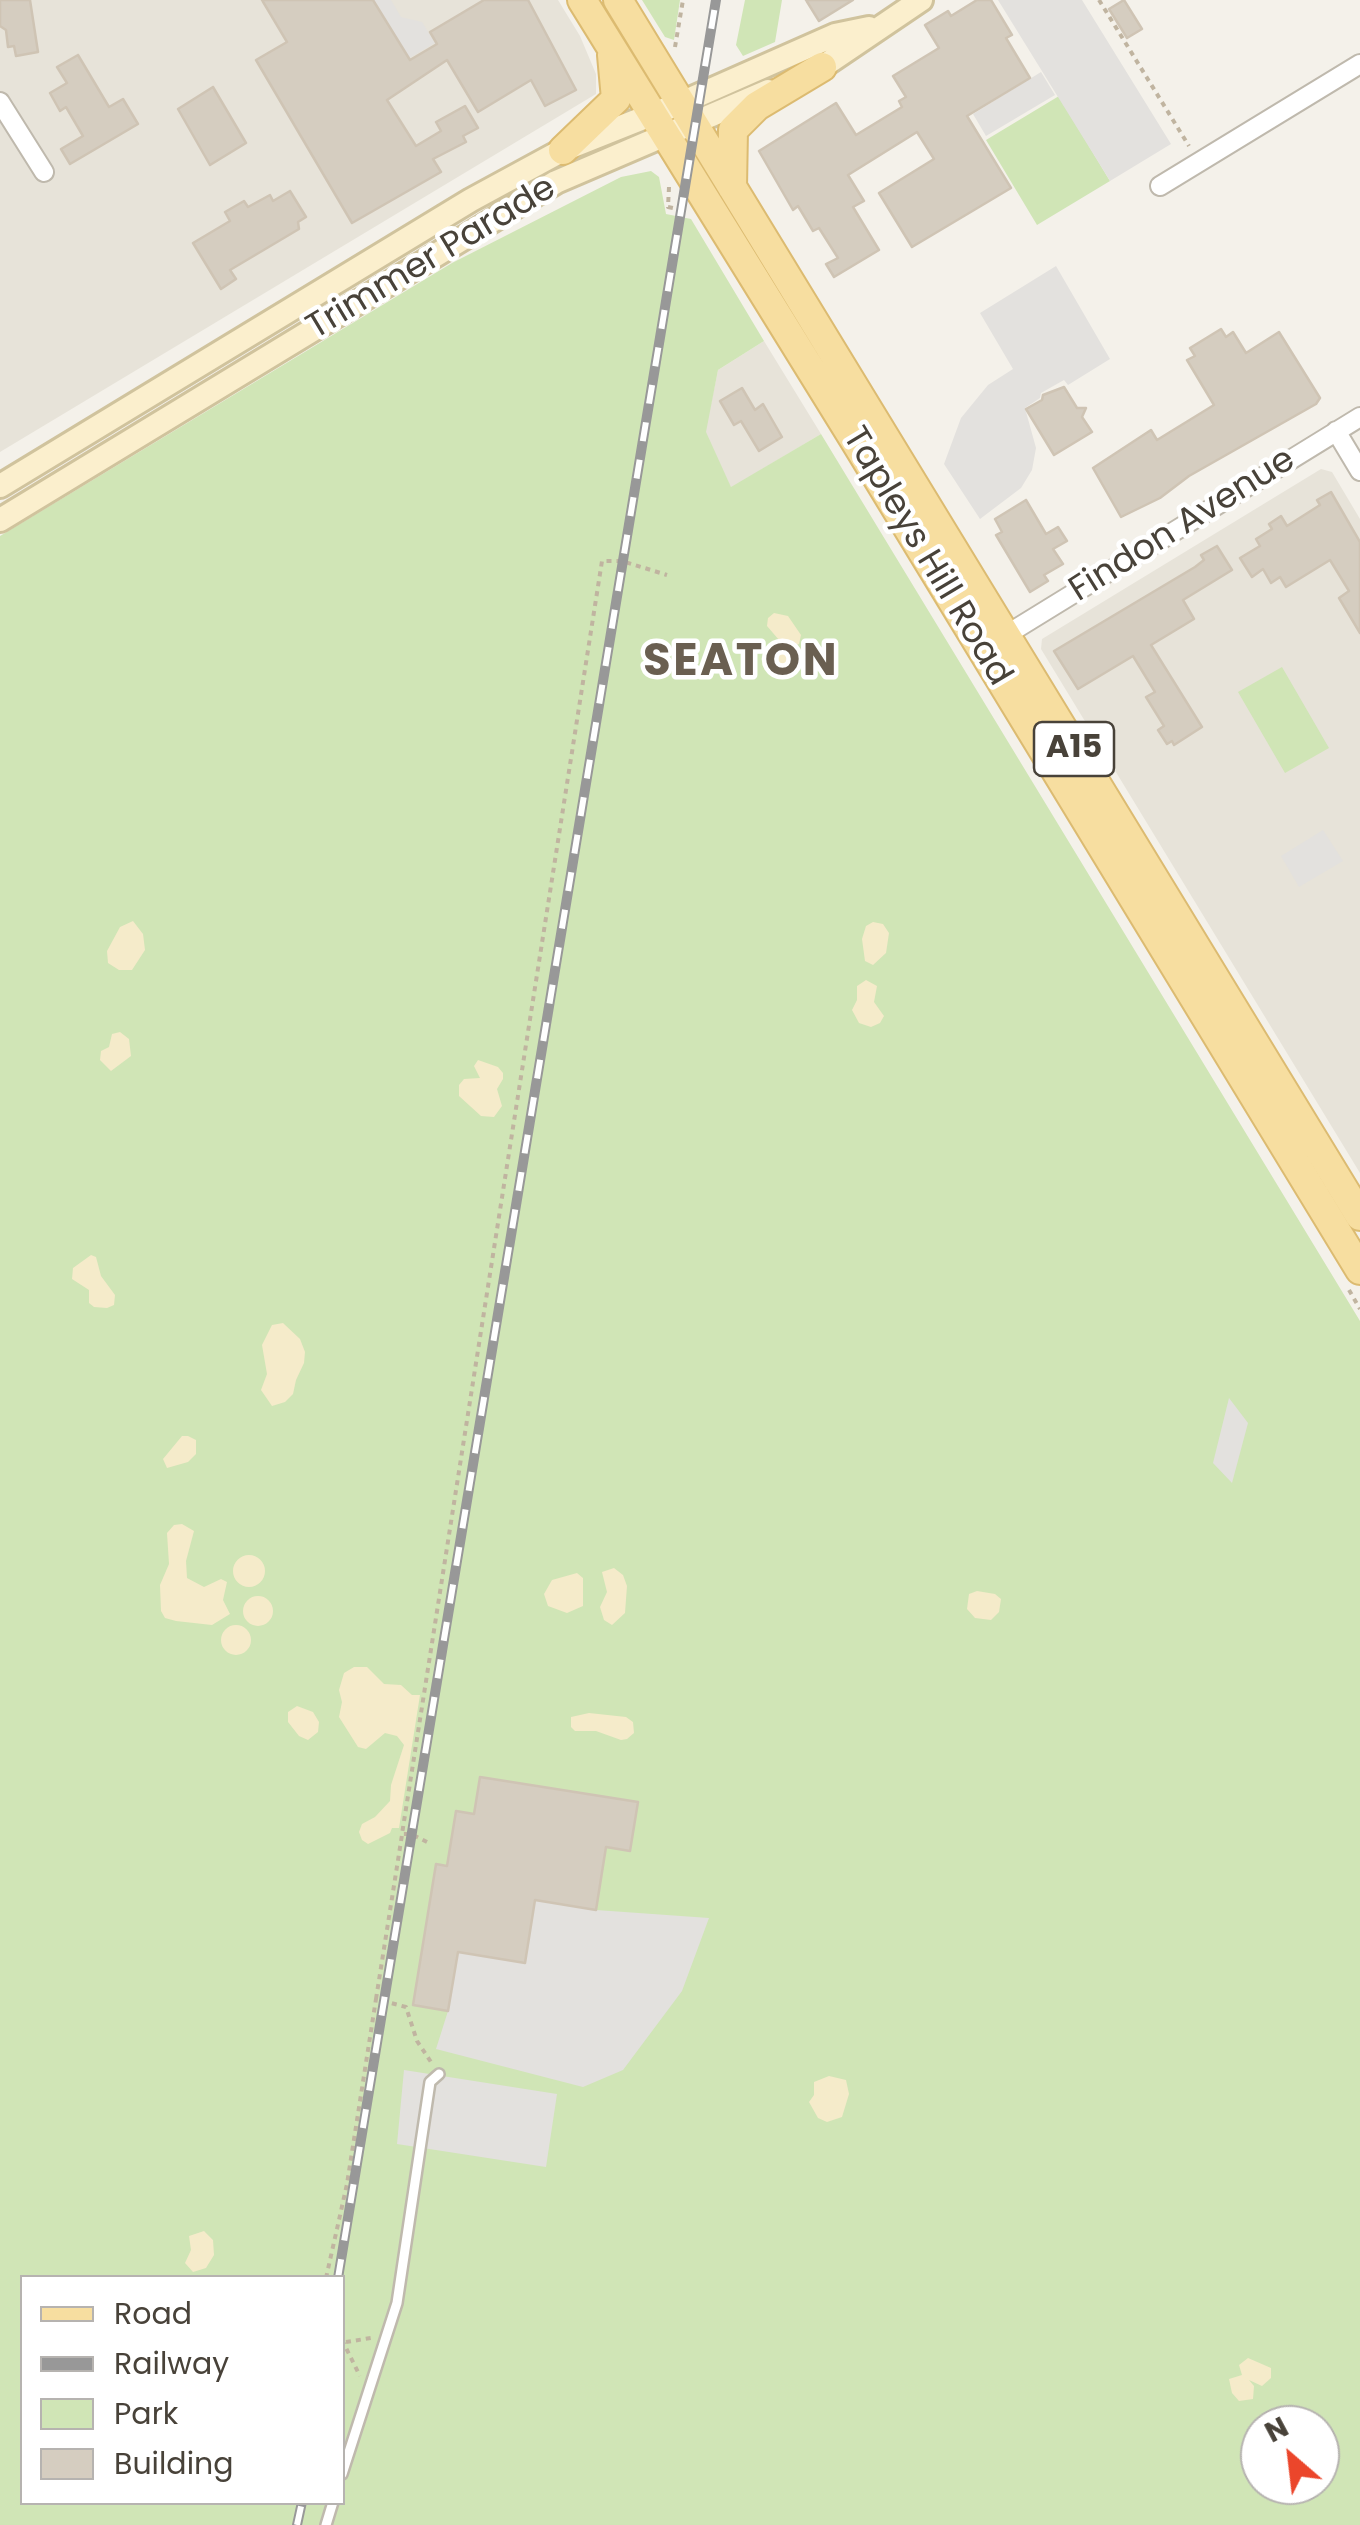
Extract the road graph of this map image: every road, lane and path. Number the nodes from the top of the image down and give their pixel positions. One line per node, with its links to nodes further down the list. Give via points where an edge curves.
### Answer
1 (582, 0): 8 (main road, Tapleys Hill Road / A15)
2 (618, 0): 12 (main road, Tapleys Hill Road / A15)
3 (683, 0): 7 (path)
4 (921, 0): 6 (main road, Trimmer Parade)
5 (1099, 0): 15 (path)
6 (878, 27): 10 (main road, Trimmer Parade); 12 (main road, Trimmer Parade, via 835,35)
7 (675, 47)
8 (612, 48): 13 (main road, Tapleys Hill Road / A15); 14 (main road, via 616,98)
9 (1360, 64): 15 (street)
10 (822, 67): 12 (main road, Trimmer Parade); 18 (main road, via 757,106 733,130)
11 (0, 102): 16 (street)
12 (688, 114): 13 (main road, Trimmer Parade); 18 (main road, Tapleys Hill Road / A15)
13 (660, 126): 14 (main road, Trimmer Parade); 23 (main road, Trimmer Parade, via 502,212); 27 (main road, Tapleys Hill Road / A15)
14 (563, 150): 22 (main road, Trimmer Parade)
15 (1199, 162): 17 (street)
16 (44, 172)
17 (1160, 186)
18 (732, 187): 25 (main road, Tapleys Hill Road / A15)
19 (1360, 417): 20 (street, Findon Avenue)
20 (1336, 431): 21 (street); 25 (street, Findon Avenue)
21 (1360, 471)
22 (0, 486)
23 (0, 520)
24 (667, 575): 28 (path, via 602,561)
25 (1006, 635): 26 (main road, Tapleys Hill Road / A15)
26 (1360, 1216)
27 (1360, 1270)
28 (402, 1834): 29 (path); 30 (path)
29 (426, 1842)
30 (376, 1999): 31 (path, via 406,2007 417,2041); 32 (path)
31 (439, 2074): 33 (lane, via 430,2082)
32 (327, 2275)
33 (386, 2336): 34 (path); 36 (lane)
34 (345, 2341)
35 (345, 2343): 36 (path)
36 (368, 2394): 37 (lane)
37 (345, 2465)

